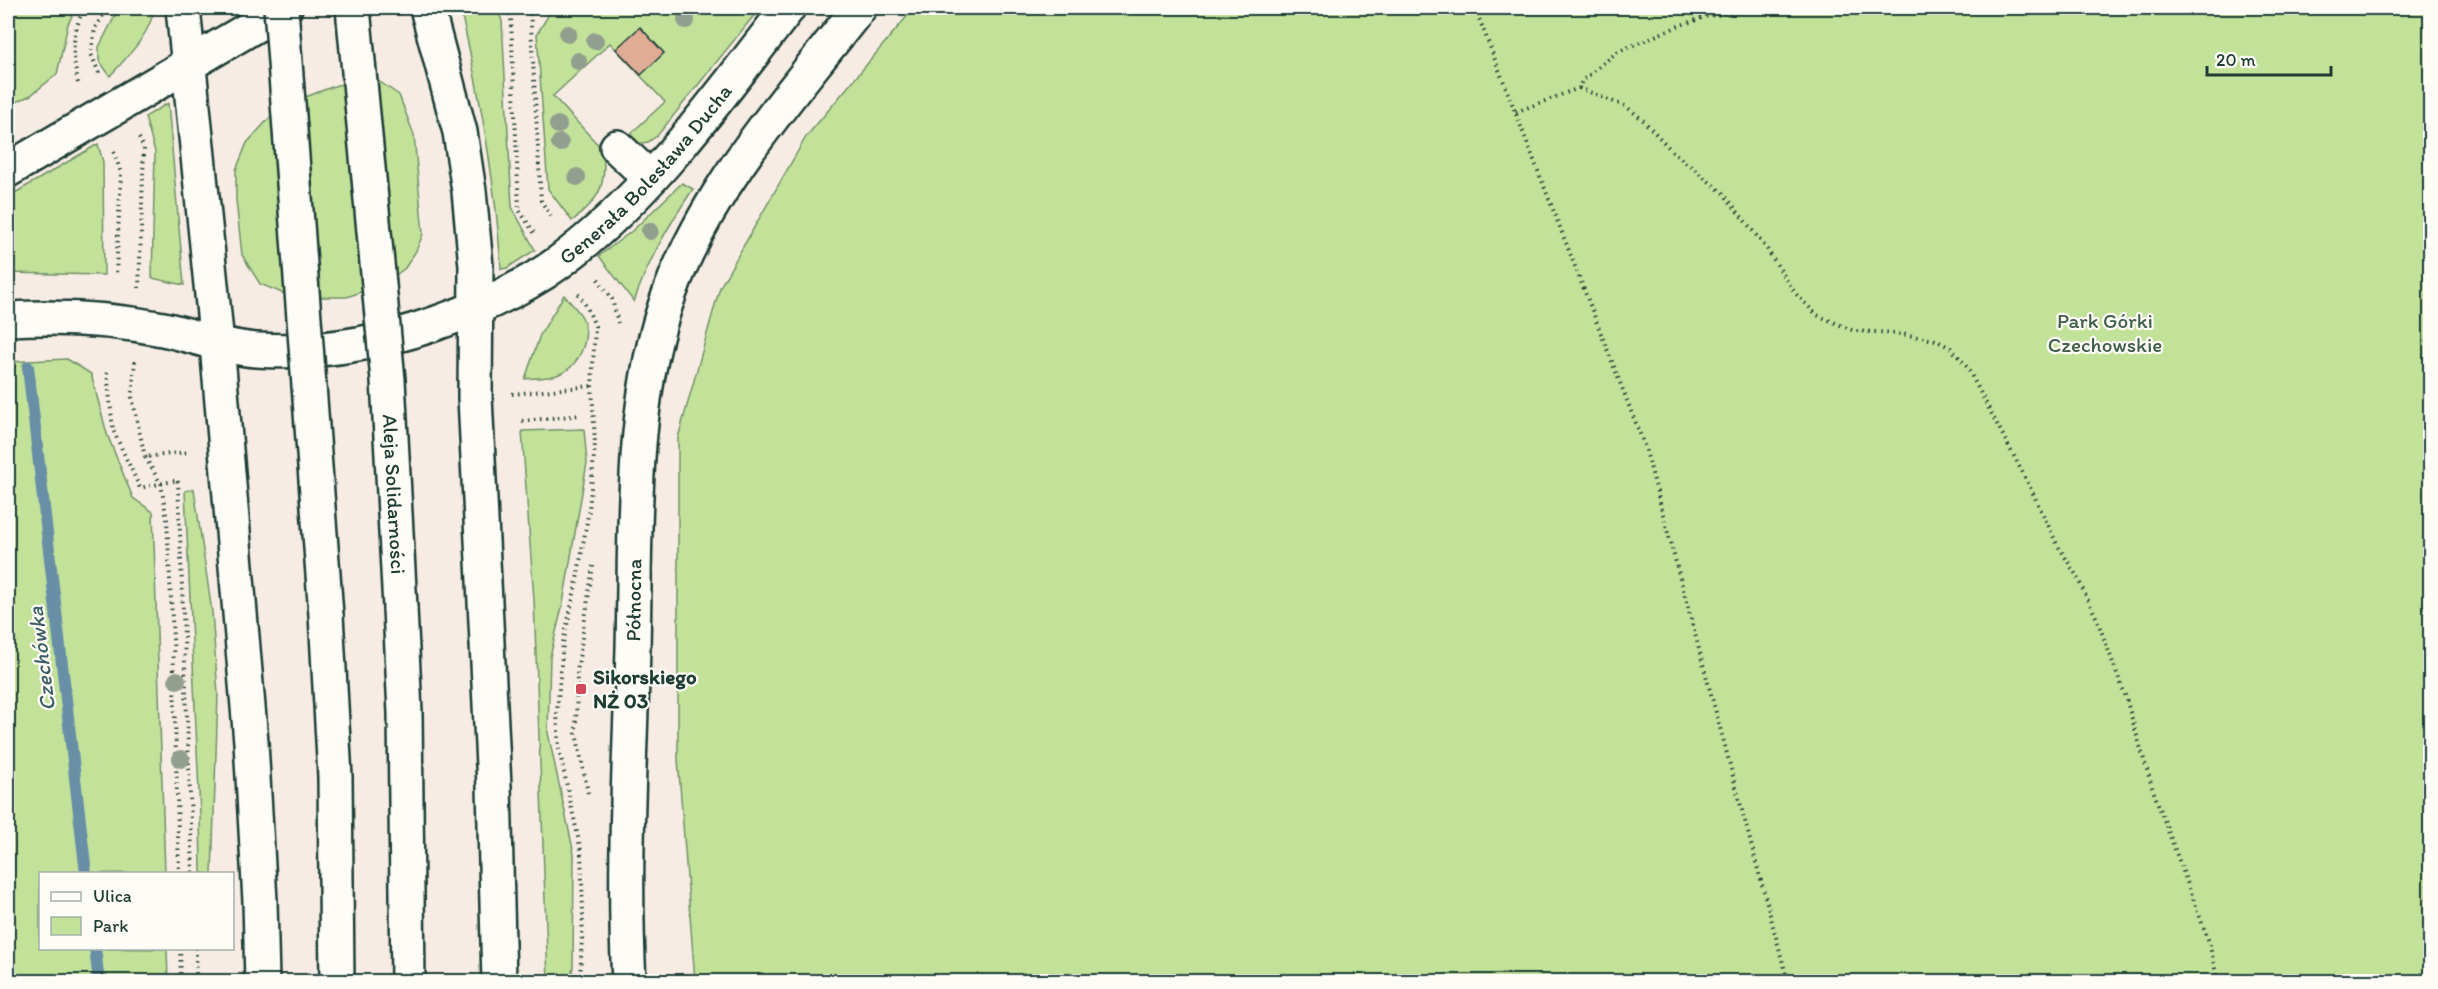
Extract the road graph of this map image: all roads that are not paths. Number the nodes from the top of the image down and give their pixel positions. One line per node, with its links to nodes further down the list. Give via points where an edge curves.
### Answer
1 (183, 8): 7 (main road)
2 (283, 8): 7 (main road); 15 (main road, bridge, via 335,777)
3 (352, 8): 16 (main road, Aleja Solidarności, bridge, via 388,380 407,793)
4 (428, 8): 11 (main road, via 464,155 476,266)
5 (788, 8): 10 (main road, Generała Bolesława Ducha)
6 (859, 8): 18 (main road, Północna, via 713,203 678,272 658,328 647,386 639,468 628,857)
7 (188, 63): 9 (main road); 13 (main road)
8 (617, 147): 10 (main road)
9 (8, 170)
10 (650, 178): 11 (main road, Generała Bolesława Ducha, via 595,233 556,264)
11 (476, 308): 13 (main road, Generała Bolesława Ducha, via 360,345 284,351); 17 (main road, via 475,397)
12 (8, 319): 13 (main road, Generała Bolesława Ducha, via 53,317 138,325)
13 (217, 344): 14 (main road, via 252,742)
14 (262, 981)
15 (337, 981)
16 (408, 981)
17 (499, 981)
18 (629, 981)

